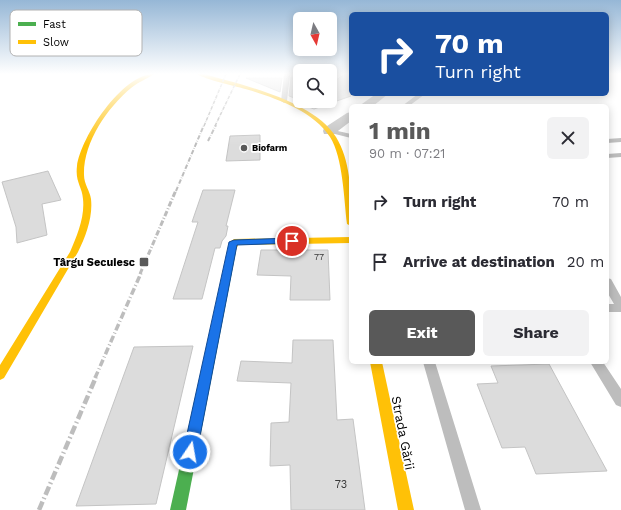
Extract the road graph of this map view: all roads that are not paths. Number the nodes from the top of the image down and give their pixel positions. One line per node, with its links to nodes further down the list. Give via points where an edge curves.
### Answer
1 (120, 98): 25 (street, via 100,124 84,156 80,174 87,198 87,219 81,239)
2 (271, 98): 6 (street)
3 (284, 98): 6 (lane)
4 (377, 98): 7 (street)
5 (417, 98): 8 (lane)
6 (284, 102): 10 (street, via 311,116)
7 (368, 104)
8 (408, 104)
9 (349, 119): 10 (street)
10 (329, 131): 11 (lane); 16 (street)
11 (349, 136)
12 (621, 140): 13 (lane)
13 (609, 141)
14 (621, 155): 15 (lane)
15 (609, 156)
16 (347, 175): 17 (street)
17 (349, 200)
18 (349, 240): 27 (street, via 234,242)
19 (609, 286): 20 (lane)
20 (621, 307): 21 (lane)
21 (609, 308)
22 (376, 364): 28 (street, Strada Gării)
23 (430, 364): 29 (lane)
24 (597, 364): 26 (lane)
25 (0, 376)
26 (621, 402)
27 (178, 510)
28 (406, 510)
29 (473, 510)

